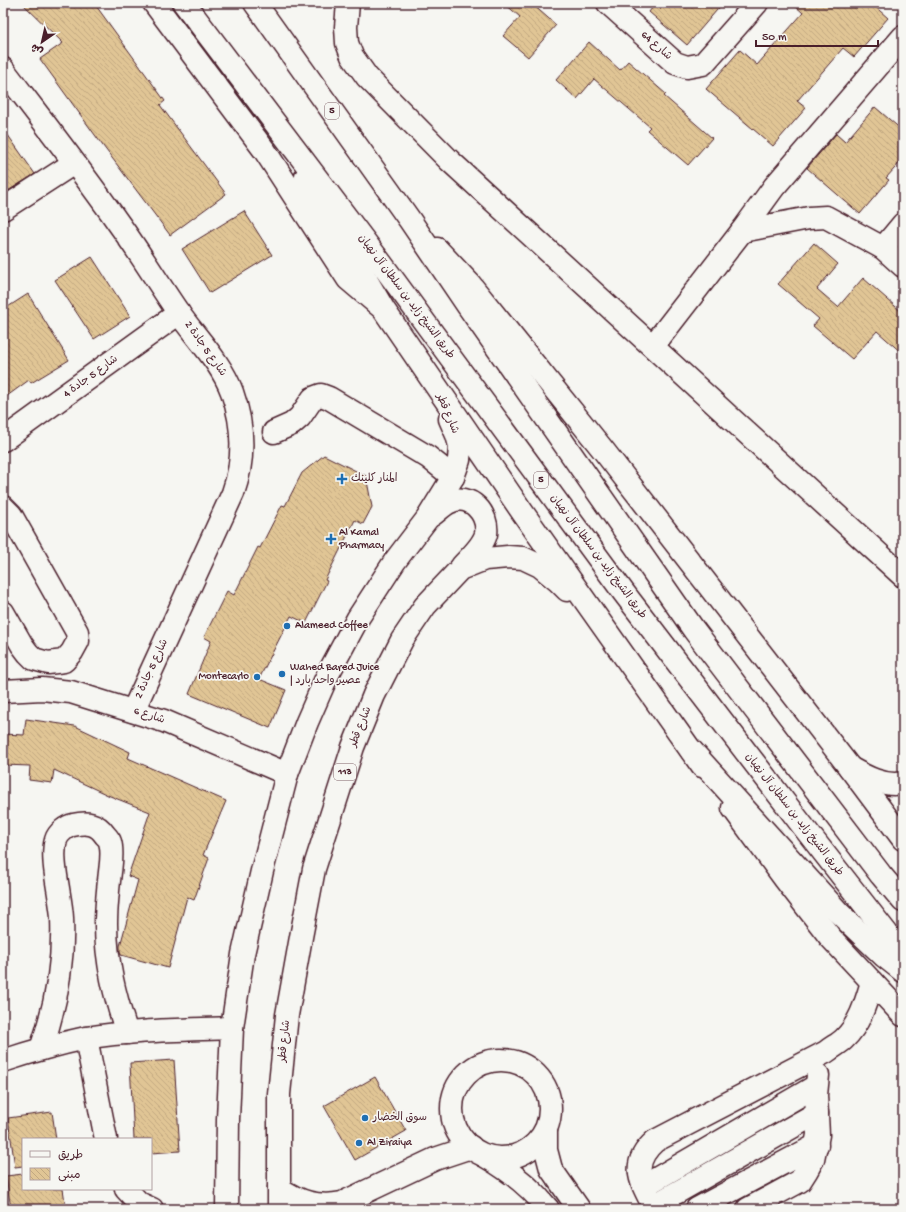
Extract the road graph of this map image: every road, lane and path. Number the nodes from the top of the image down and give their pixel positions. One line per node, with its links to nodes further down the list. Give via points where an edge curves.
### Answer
1 (154, 3): 19 (main road, via 265,151 348,279)
2 (184, 3): 11 (main road, طريق الشيخ زايد بن سلطان آل نهيان / 5)
3 (255, 3): 8 (main road, 5)
4 (271, 3): 8 (main road)
5 (348, 3): 21 (main road, via 348,43 352,56 367,77 450,161)
6 (608, 3): 7 (main road, شارع 64, via 675,63 687,67 702,64)
7 (757, 3)
8 (277, 33): 14 (main road, 5)
9 (903, 36): 16 (main road, via 774,187)
10 (3, 69): 12 (main road, شارع 5 جادة 2)
11 (275, 122): 19 (main road); 43 (main road, طريق الشيخ زايد بن سلطان آل نهيان / 5, via 624,593)
12 (74, 163): 13 (main road); 20 (main road, شارع 5 جادة 2, via 119,223)
13 (3, 209)
14 (409, 219): 38 (main road, via 474,290 609,458); 42 (main road, 5, via 694,630 881,876)
15 (903, 224): 17 (main road)
16 (742, 231): 17 (main road, via 826,217); 21 (main road)
17 (883, 248): 18 (main road)
18 (903, 266)
19 (384, 310): 22 (main road)
20 (180, 313): 24 (main road, شارع 5 جادة 4); 36 (main road, شارع 5 جادة 2, via 221,370 231,390 240,423 242,457 233,493)
21 (653, 346): 29 (main road)
22 (434, 383): 25 (main road, شارع قطر, via 460,446 459,460); 31 (main road)
23 (274, 432): 25 (main road, via 292,424 314,398 321,395 418,451)
24 (3, 440)
25 (453, 477): 27 (main road, شارع قطر)
26 (3, 508): 32 (main road, via 11,515 77,632 78,641 72,652)
27 (427, 519): 28 (main road, via 450,502 458,500 475,504 481,511 486,534 480,546); 39 (main road, شارع قطر, via 358,618 328,674)
28 (460, 568): 31 (main road, شارع قطر / 113, via 485,558 508,557 523,558 540,566 558,581); 62 (main road, شارع قطر / 113, via 421,612 402,640 374,696 353,747 314,869 287,1015 279,1094)
29 (903, 576)
30 (3, 612): 32 (main road, via 22,645 34,659)
31 (626, 656): 37 (main road)
32 (56, 662): 33 (main road); 35 (main road)
33 (42, 689): 34 (main road, شارع 6); 35 (main road, شارع 6)
34 (3, 691)
35 (71, 692): 36 (main road, شارع 6)
36 (132, 711): 39 (main road, شارع 6, via 164,721)
37 (691, 750): 44 (main road, via 839,913); 45 (main road, via 812,914)
38 (850, 768): 40 (main road, via 874,780 890,784); 41 (main road)
39 (288, 774): 47 (main road, شارع قطر, via 243,954)
40 (903, 783)
41 (903, 839)
42 (903, 901)
43 (903, 954)
44 (903, 971)
45 (872, 982): 46 (main road); 51 (main road, via 855,1025 845,1039)
46 (903, 1016)
47 (232, 1028): 48 (main road); 66 (main road, شارع قطر)
48 (127, 1033): 49 (main road); 50 (main road, via 116,1000 107,951 110,842 100,828 84,822 68,826 56,839 54,855 62,917 62,944 56,997)
49 (86, 1038): 50 (main road); 57 (main road)
50 (41, 1049): 52 (main road)
51 (826, 1052): 53 (main road); 61 (main road, via 656,1141 640,1162 640,1179)
52 (3, 1061)
53 (816, 1086): 54 (main road); 61 (main road)
54 (817, 1113): 58 (main road); 64 (main road)
55 (454, 1123): 56 (main road, via 452,1104 458,1086 469,1071 486,1062 505,1060 524,1064 539,1076 548,1093 551,1112); 59 (main road, via 461,1136); 60 (main road, via 448,1143)
56 (546, 1130): 59 (main road, via 535,1145 519,1155 501,1158); 69 (main road, via 546,1150 551,1168)
57 (106, 1138)
58 (817, 1145): 70 (main road); 71 (main road, via 813,1159 800,1180)
59 (477, 1151): 60 (main road); 68 (main road, via 505,1167 521,1180)
60 (435, 1159): 62 (main road, via 333,1205 301,1201)
61 (644, 1186): 64 (main road)
62 (279, 1188): 67 (main road, شارع قطر / 113)
63 (127, 1190): 65 (main road, via 139,1203)
64 (654, 1207)
65 (152, 1209)
66 (227, 1209)
67 (279, 1209)
68 (548, 1209)
69 (579, 1209)
70 (697, 1209)
71 (748, 1209)

